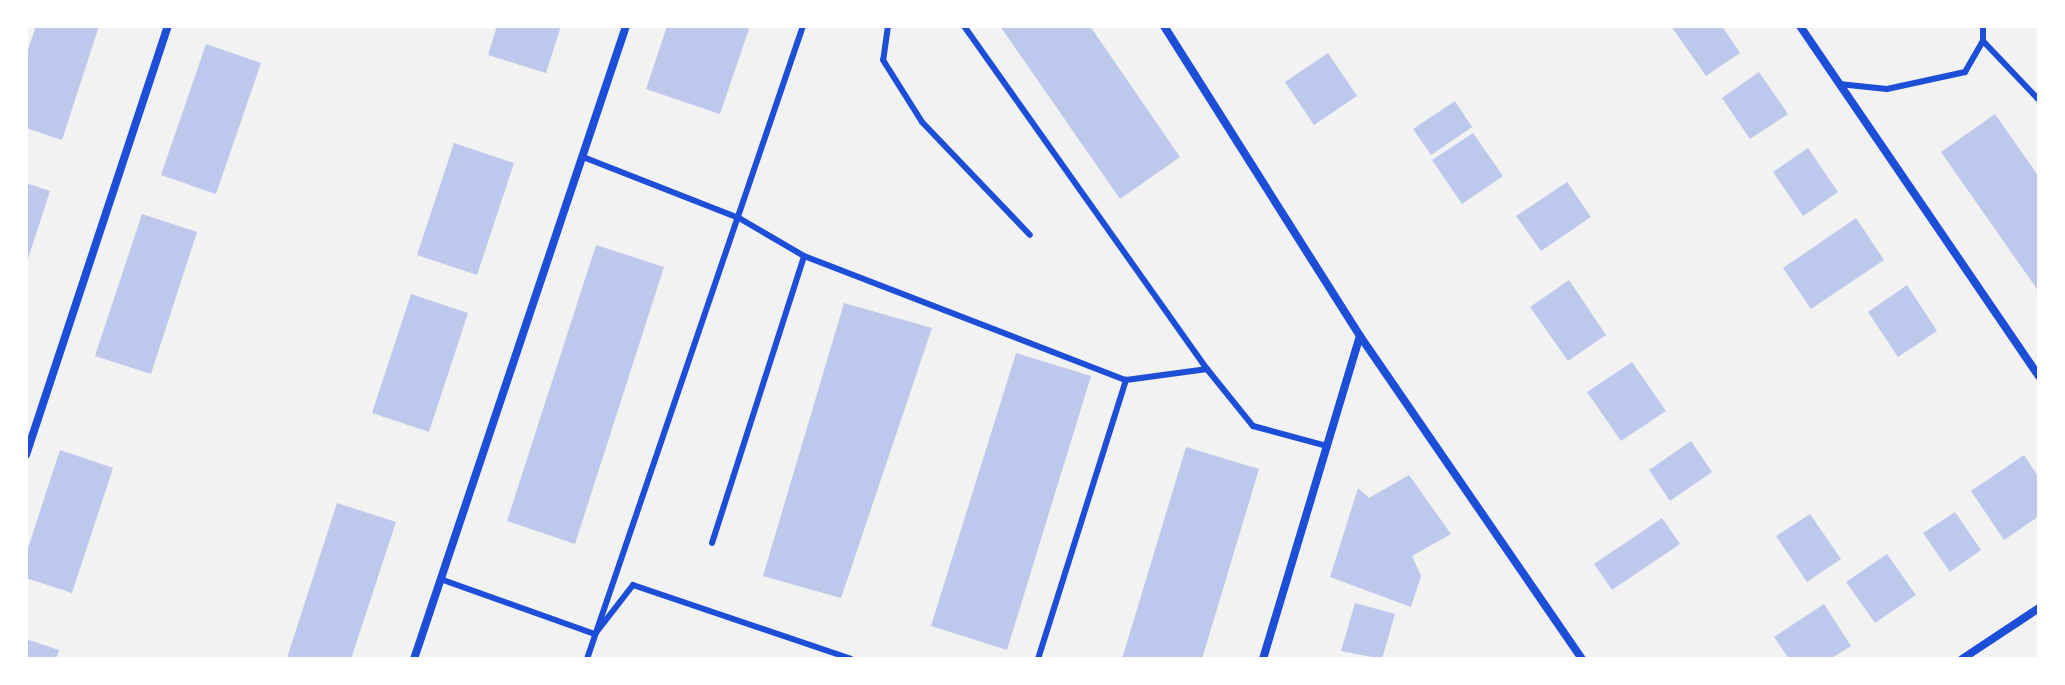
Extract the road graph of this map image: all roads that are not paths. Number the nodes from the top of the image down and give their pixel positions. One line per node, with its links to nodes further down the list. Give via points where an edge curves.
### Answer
1 (168, 26): 21 (street)
2 (626, 26): 12 (street)
3 (803, 26): 13 (lane)
4 (888, 26): 14 (lane, via 883,60 922,122)
5 (964, 26): 17 (lane)
6 (1164, 26): 16 (street)
7 (1800, 26): 10 (street)
8 (1983, 26): 9 (lane)
9 (1983, 41): 10 (lane, via 1965,72 1887,89); 11 (lane)
10 (1839, 84): 18 (street)
11 (2039, 100)
12 (583, 157): 13 (lane); 23 (street)
13 (739, 218): 15 (lane); 25 (lane)
14 (1030, 235)
15 (804, 256): 19 (lane); 22 (lane)
16 (1360, 336): 20 (street); 32 (street)
17 (1207, 369): 19 (lane); 20 (lane, via 1253,426)
18 (2039, 376)
19 (1126, 380): 30 (lane)
20 (1327, 446): 31 (street)
21 (26, 455)
22 (712, 543)
23 (443, 580): 25 (lane); 27 (street)
24 (2039, 608): 33 (street)
25 (595, 634): 26 (lane, via 633,585); 28 (lane)
26 (833, 656): 29 (lane)
27 (414, 659)
28 (587, 659)
29 (851, 659)
30 (1038, 659)
31 (1263, 659)
32 (1582, 659)
33 (1962, 659)

